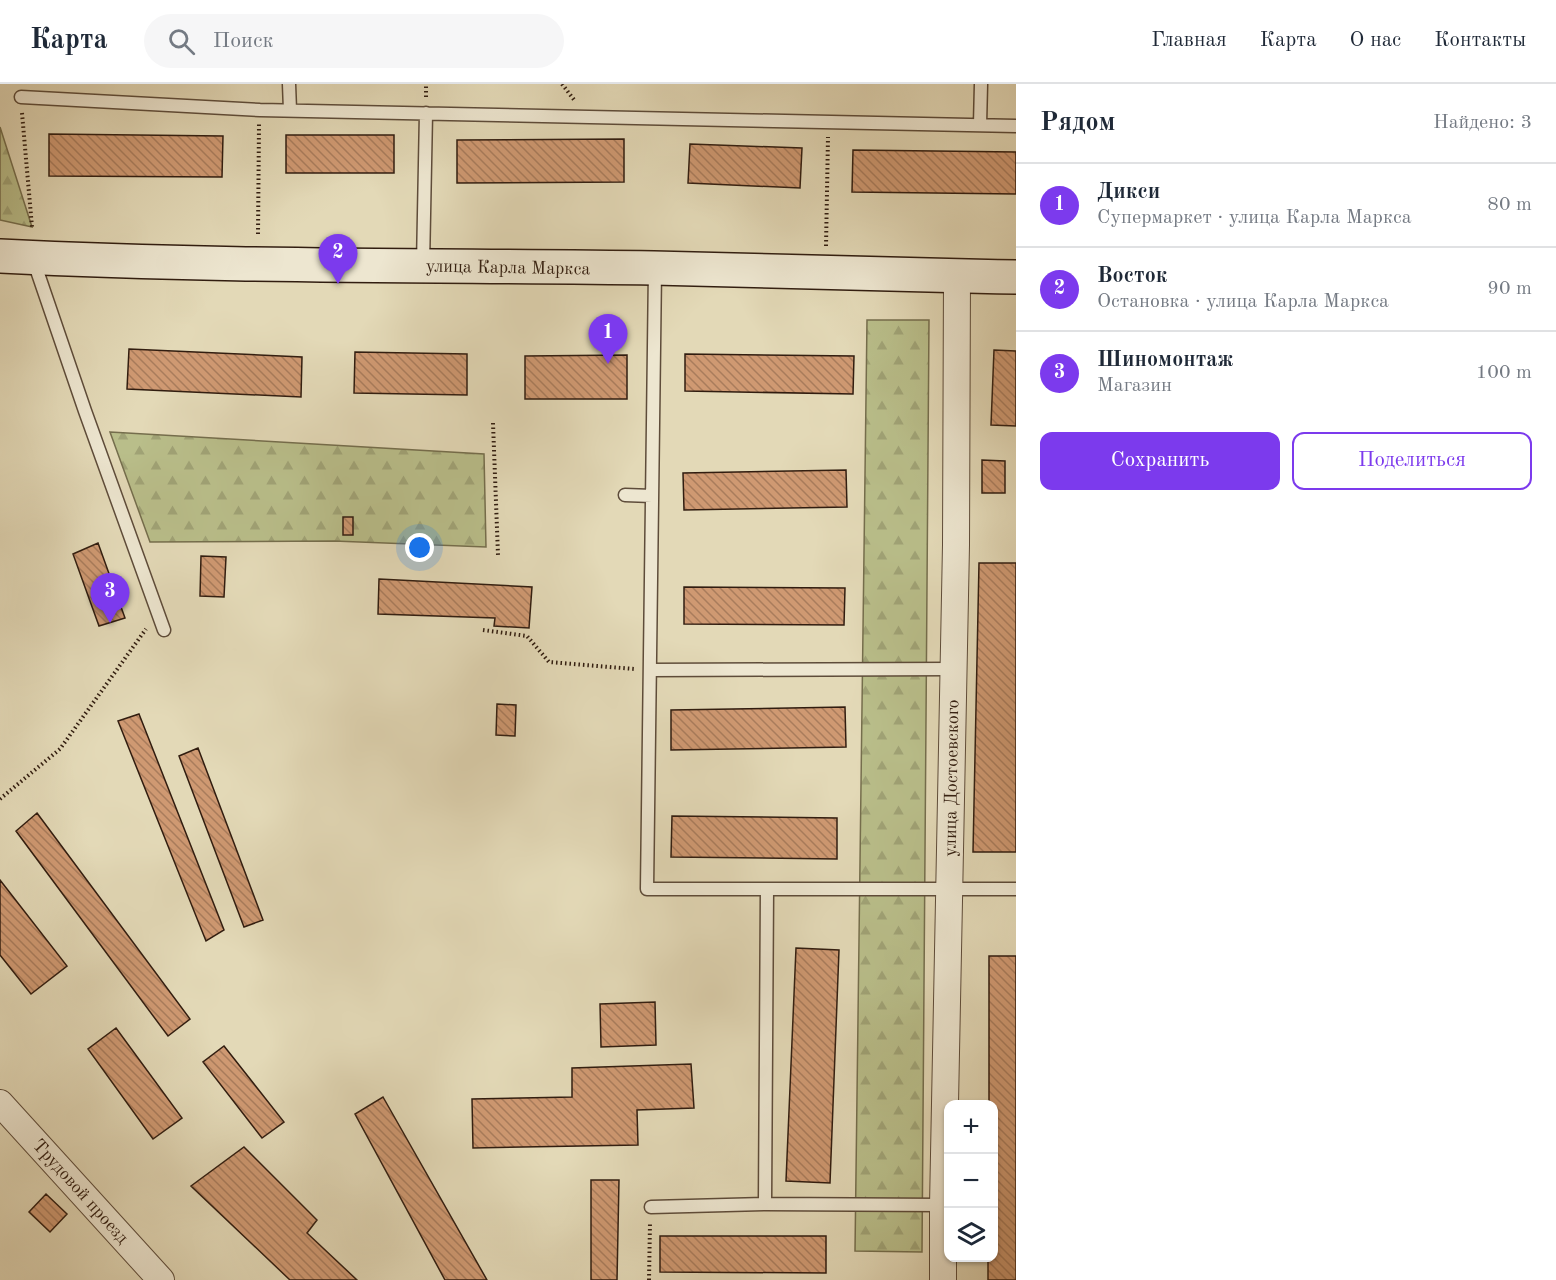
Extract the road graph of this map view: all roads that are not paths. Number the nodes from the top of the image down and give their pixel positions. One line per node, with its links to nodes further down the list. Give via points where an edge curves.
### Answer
1 (289, 84): 4 (lane)
2 (981, 84): 6 (lane)
3 (21, 97): 4 (lane)
4 (290, 110): 5 (lane)
5 (426, 113): 6 (lane); 10 (lane)
6 (980, 125): 7 (lane)
7 (1016, 126)
8 (32, 242): 9 (main road, улица Карла Маркса); 10 (main road, улица Карла Маркса); 16 (lane, via 85,411)
9 (0, 256)
10 (423, 266): 11 (main road, улица Карла Маркса)
11 (655, 268): 12 (main road, улица Карла Маркса); 15 (lane)
12 (957, 276): 13 (main road, улица Карла Маркса); 17 (street, улица Достоевского)
13 (1016, 277)
14 (625, 495): 15 (lane)
15 (652, 496): 18 (lane)
16 (164, 630)
17 (952, 669): 18 (lane); 20 (street, улица Достоевского)
18 (650, 670): 19 (lane, via 647,889)
19 (767, 889): 20 (lane); 23 (lane)
20 (950, 889): 21 (lane); 24 (street, улица Достоевского)
21 (1016, 889)
22 (4, 1114): 26 (street, Трудовой проезд)
23 (765, 1204): 24 (lane); 25 (lane)
24 (943, 1205): 27 (street, улица Достоевского)
25 (651, 1207)
26 (161, 1280)
27 (943, 1280)

